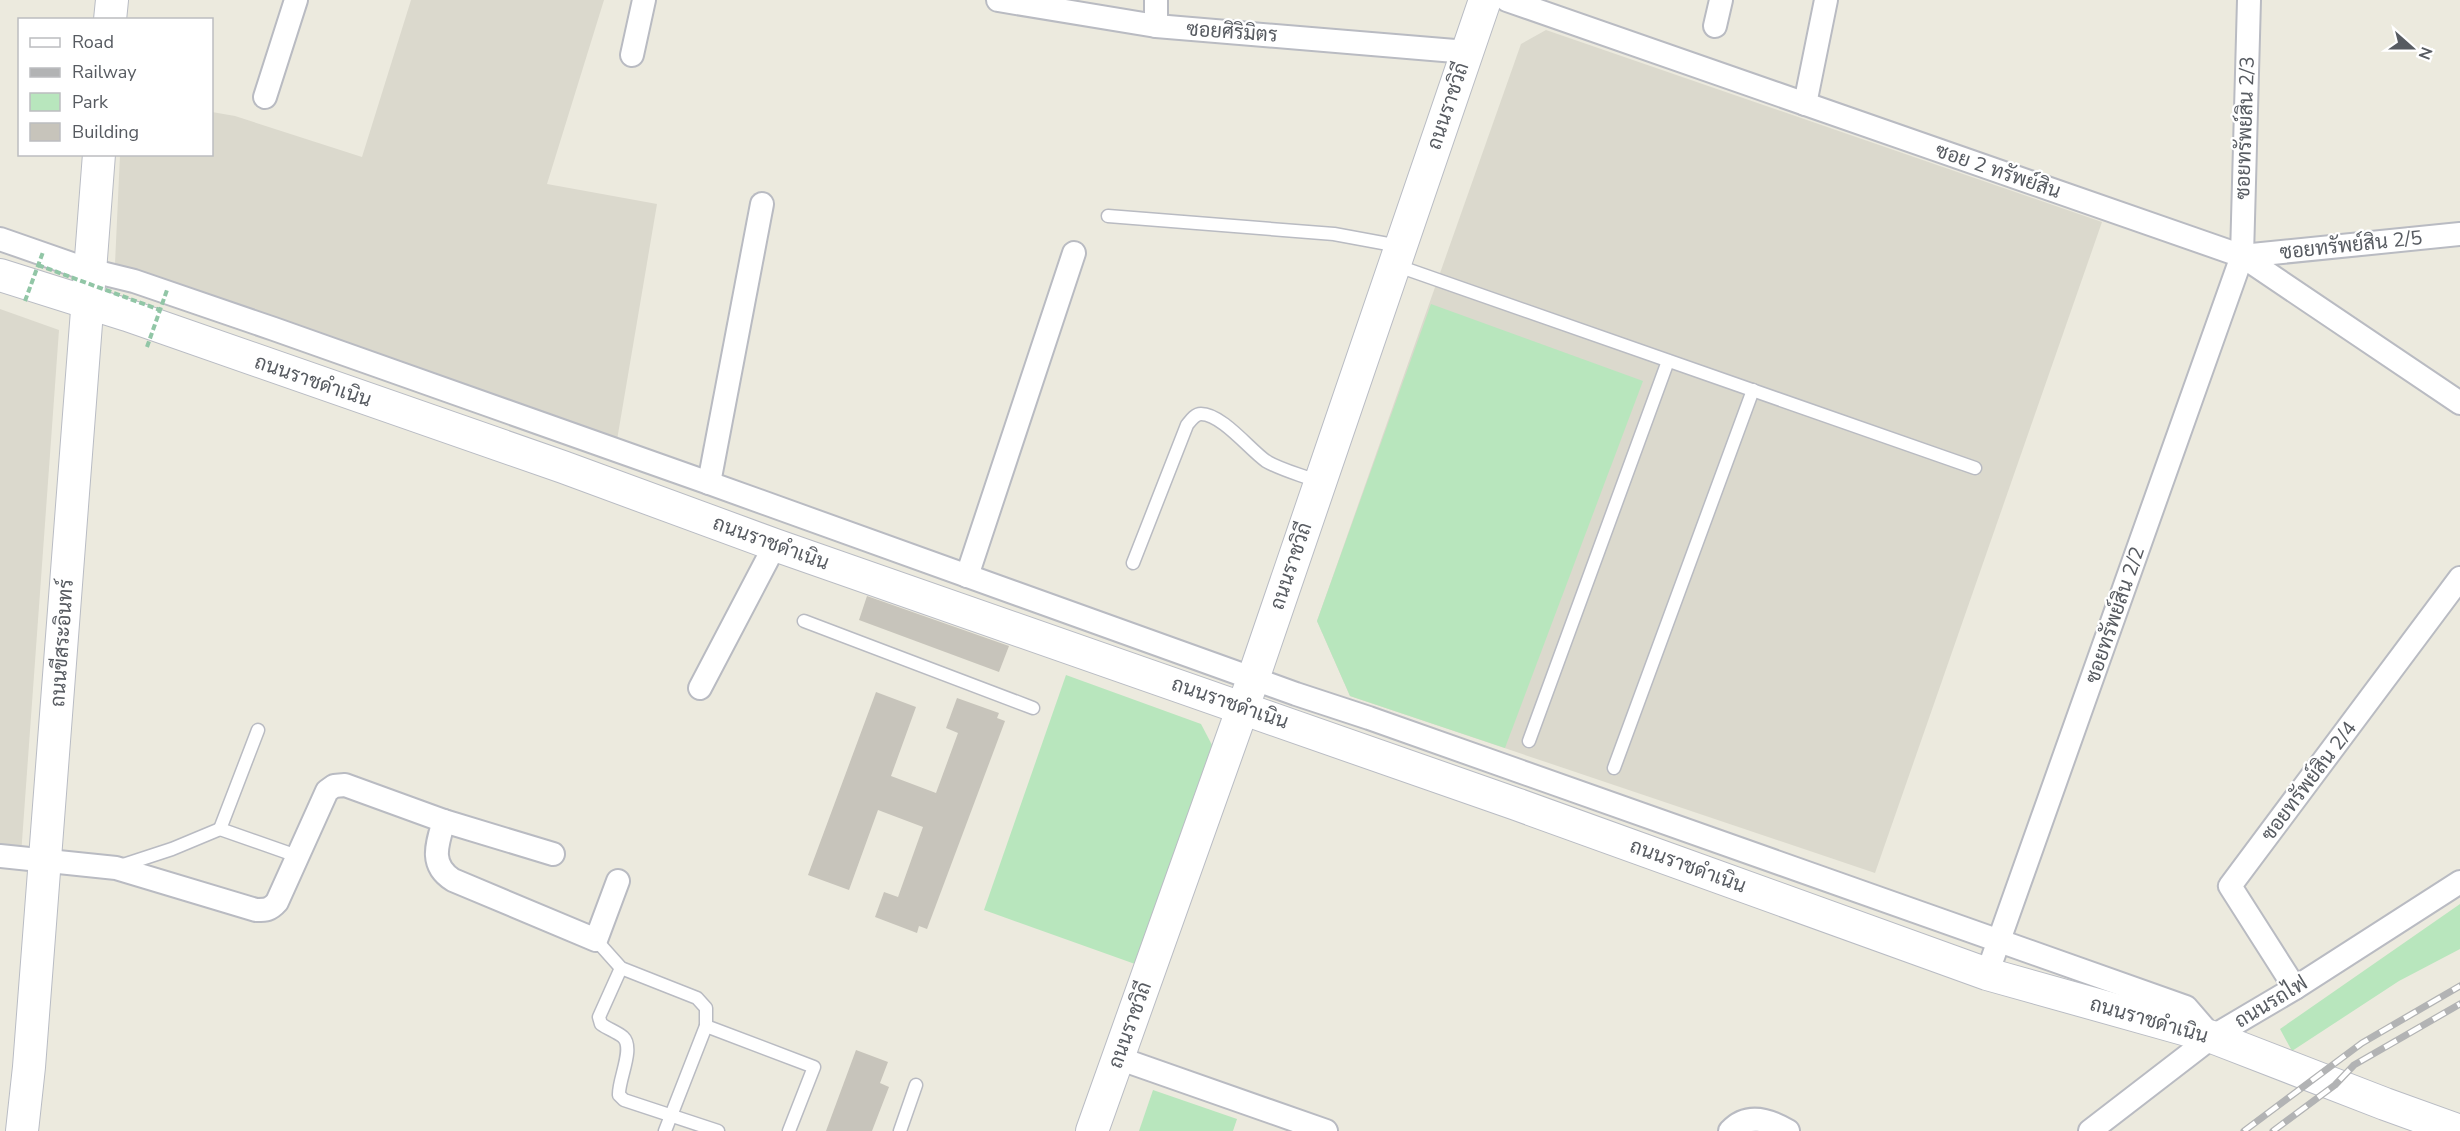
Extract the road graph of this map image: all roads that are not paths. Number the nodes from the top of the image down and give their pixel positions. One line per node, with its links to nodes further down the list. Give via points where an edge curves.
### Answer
1 (112, 0): 11 (main road)
2 (296, 0): 16 (street)
3 (644, 0): 15 (street)
4 (998, 0): 12 (street, ซอยศิริมิตร)
5 (1156, 0): 12 (street)
6 (1485, 0): 14 (main road, ถนนราชวิถี)
7 (1507, 0): 17 (street, ซอย 2 ทรัพย์สิน)
8 (1721, 0): 13 (street)
9 (1826, 0): 17 (street)
10 (2249, 0): 25 (street, ซอยทรัพย์สิน 2/3)
11 (110, 18)
12 (1156, 26): 14 (street, ซอยศิริมิตร)
13 (1715, 26)
14 (1467, 51): 24 (main road, ถนนราชวิถี)
15 (632, 55)
16 (265, 97)
17 (1805, 104): 25 (street, ซอย 2 ทรัพย์สิน)
18 (99, 156): 26 (main road, ถนนขีสระอินทร์)
19 (762, 204): 38 (street)
20 (1108, 216): 24 (lane, via 1334,234)
21 (2460, 234): 25 (street, ซอยทรัพย์สิน 2/5)
22 (0, 239): 26 (street)
23 (1074, 253): 41 (street)
24 (1397, 256): 30 (lane); 37 (main road, ถนนราชวิถี)
25 (2242, 256): 33 (street, ซอย 2 ทรัพย์สิน); 65 (street, ซอยทรัพย์สิน 2/2)
26 (89, 270): 28 (main road, ถนนขีสระอินทร์); 29 (street, via 134,281)
27 (0, 275): 28 (main road, ถนนราชดำเนิน)
28 (86, 303): 31 (main road, ถนนราชดำเนิน); 60 (main road, ถนนขีสระอินทร์)
29 (274, 329): 31 (street); 34 (street)
30 (1668, 361): 32 (lane); 51 (lane)
31 (261, 363): 35 (main road, ถนนราชดำเนิน)
32 (1753, 390): 36 (lane); 52 (lane)
33 (2460, 403)
34 (575, 437): 35 (street); 38 (street)
35 (563, 466): 39 (main road, ถนนราชดำเนิน)
36 (1975, 468)
37 (1320, 482): 40 (lane, via 1268,462 1242,437 1210,417 1193,417); 46 (main road, ถนนราชวิถี)
38 (709, 483): 41 (street)
39 (776, 545): 44 (main road, ถนนราชดำเนิน); 47 (street)
40 (1133, 562)
41 (967, 576): 43 (street)
42 (2460, 578): 68 (street, ซอยทรัพย์สิน 2/4, via 2230,886)
43 (990, 585): 44 (street); 46 (street)
44 (978, 616): 49 (main road, ถนนราชดำเนิน)
45 (804, 621): 48 (lane)
46 (1253, 678): 49 (main road, ถนนราชวิถี); 53 (street)
47 (700, 688)
48 (1033, 708)
49 (1241, 708): 54 (main road, ถนนราชดำเนิน); 71 (main road, ถนนราชวิถี)
50 (258, 730): 56 (lane)
51 (1529, 741)
52 (1614, 768)
53 (1526, 775): 54 (street); 65 (street)
54 (1516, 804): 67 (main road, ถนนราชดำเนิน)
55 (444, 821): 57 (street); 59 (street, via 345,785 334,786 327,791); 64 (street, via 437,856 443,873)
56 (220, 829): 59 (lane); 61 (lane)
57 (553, 854)
58 (0, 856): 60 (street)
59 (297, 856): 61 (street, via 277,902 265,910)
60 (44, 859): 61 (street); 74 (main road, ถนนขีสระอินทร์)
61 (114, 868)
62 (618, 881): 64 (street)
63 (2460, 882): 68 (street, ถนนรถไฟ)
64 (596, 940): 66 (lane)
65 (2000, 942): 67 (street, ซอยทรัพย์สิน 2/2); 70 (street, via 2186,1007)
66 (621, 968): 69 (lane, via 697,998 706,1008); 73 (lane, via 599,1017 601,1024 627,1043 619,1095)
67 (1987, 974): 70 (main road, ถนนราชดำเนิน)
68 (2295, 988): 70 (street, ถนนรถไฟ)
69 (706, 1026): 73 (lane); 77 (lane, via 814,1067)
70 (2212, 1037): 83 (street, ถนนรถไฟ); 84 (main road, ถนนราชดำเนิน)
71 (1118, 1058): 79 (main road, ถนนราชวิถี); 80 (street)
72 (916, 1085): 78 (lane)
73 (671, 1116): 75 (lane); 76 (lane)
74 (22, 1131)
75 (665, 1131)
76 (718, 1131)
77 (789, 1131)
78 (900, 1131)
79 (1092, 1131)
80 (1326, 1131)
81 (1730, 1131): 82 (street, via 1746,1119)
82 (1788, 1131)
83 (2090, 1131)
84 (2460, 1131)

